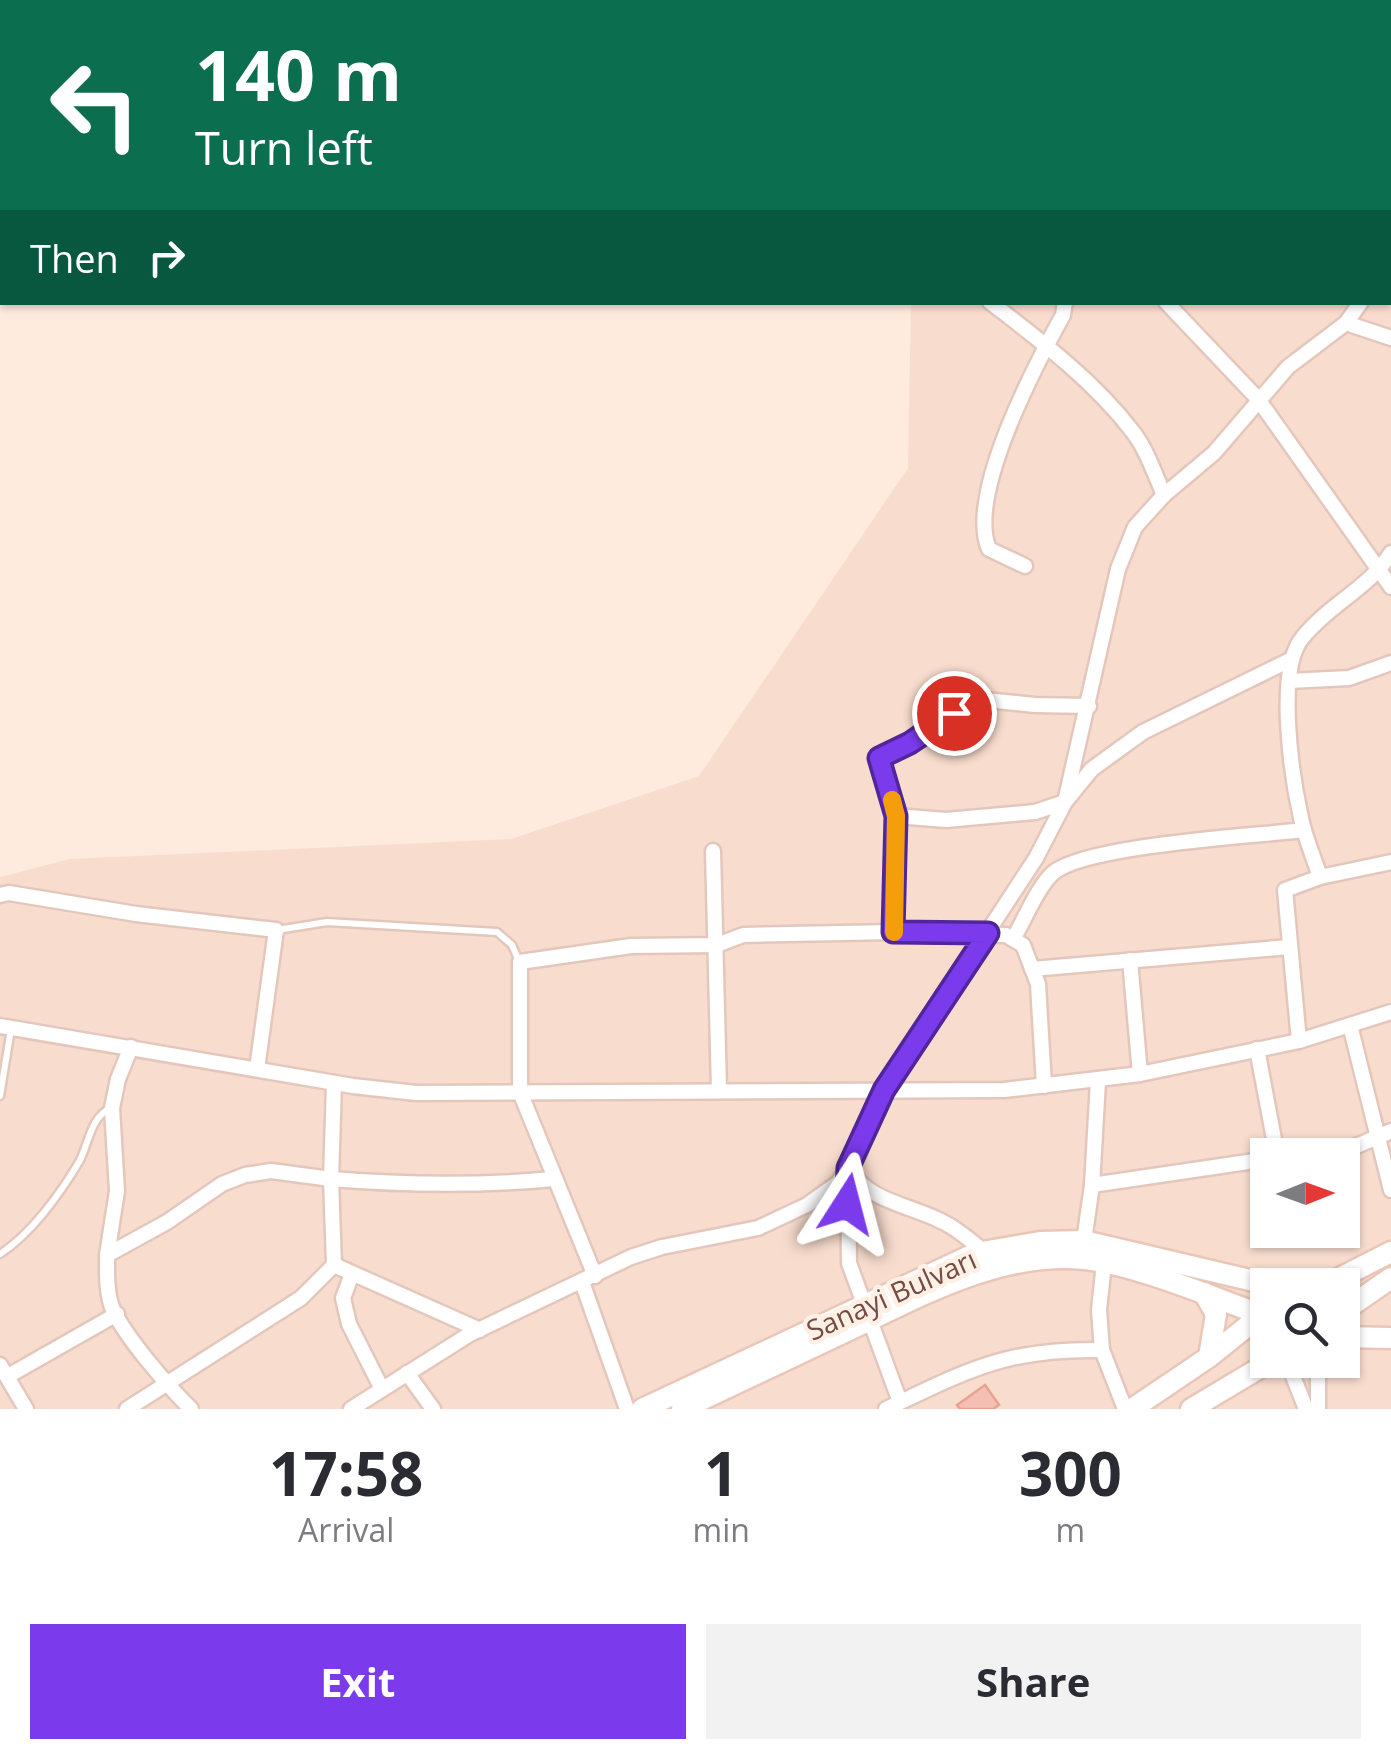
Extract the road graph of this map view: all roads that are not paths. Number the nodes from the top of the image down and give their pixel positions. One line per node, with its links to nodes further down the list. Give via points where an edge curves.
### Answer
1 (994, 305): 7 (street)
2 (1065, 305): 7 (street)
3 (1169, 305): 8 (street)
4 (1359, 305): 5 (street)
5 (1346, 323): 6 (street); 8 (street, via 1288,367)
6 (1391, 338)
7 (1046, 344): 9 (street, via 1135,434); 11 (street, via 1012,411 986,513 989,549)
8 (1258, 400): 9 (street, via 1214,453); 12 (street)
9 (1164, 495): 17 (street, via 1134,527 1118,569)
10 (1391, 552): 12 (street)
11 (1025, 566)
12 (1380, 572): 13 (street); 14 (street, via 1328,609 1298,641)
13 (1391, 587)
14 (1292, 659): 16 (street); 18 (street, via 1143,732 1092,769)
15 (1391, 662): 16 (street, via 1349,678)
16 (1288, 682): 20 (street, via 1293,779)
17 (1090, 706): 18 (street); 19 (street, via 976,699 879,758)
18 (1065, 802): 19 (street, via 1035,812 946,820); 27 (street)
19 (896, 816): 26 (street)
20 (1304, 830): 23 (street); 28 (street, via 1150,846 1066,865 1047,880)
21 (713, 851): 29 (street)
22 (1391, 862): 23 (street)
23 (1320, 877): 30 (street, via 1285,890)
24 (0, 895): 25 (street)
25 (276, 930): 32 (lane, via 328,922 497,932); 40 (street)
26 (893, 932): 27 (street); 29 (street, via 742,935)
27 (988, 933): 28 (street); 46 (street)
28 (1013, 939): 33 (street)
29 (717, 945): 32 (street, via 631,946); 45 (street)
30 (1289, 947): 31 (street); 37 (street)
31 (1130, 960): 33 (street); 41 (street)
32 (520, 962): 47 (street)
33 (1032, 968): 44 (street)
34 (1391, 1012): 35 (street)
35 (1350, 1024): 37 (street); 52 (street)
36 (6, 1027): 38 (street); 48 (lane)
37 (1299, 1041): 39 (street)
38 (131, 1047): 40 (street); 49 (street)
39 (1257, 1049): 41 (street); 51 (street)
40 (256, 1069): 43 (street)
41 (1140, 1074): 42 (street)
42 (1098, 1081): 44 (street); 58 (street)
43 (334, 1083): 47 (street, via 416,1093); 56 (street)
44 (1044, 1086): 46 (street)
45 (719, 1090): 46 (street); 47 (street)
46 (884, 1090): 55 (street)
47 (520, 1092): 57 (street)
48 (0, 1096)
49 (112, 1108): 63 (lane, via 98,1118 80,1160 50,1202); 64 (street, via 118,1178)
50 (1391, 1131): 52 (street)
51 (1274, 1138)
52 (1376, 1138): 53 (street); 59 (street)
53 (1360, 1144)
54 (1250, 1163): 58 (street)
55 (848, 1168): 61 (street, via 871,1193 945,1222); 71 (street, via 838,1184 807,1205 758,1228 662,1247); 75 (street, via 849,1263)
56 (331, 1179): 57 (street, via 490,1185); 64 (street, via 272,1171 245,1176); 66 (street)
57 (554, 1179): 71 (street)
58 (1092, 1185): 60 (street)
59 (1391, 1190)
60 (1084, 1241): 61 (main road, Sanayi Bulvarı); 72 (main road, Sanayi Bulvarı)
61 (983, 1252): 67 (street); 75 (main road, Sanayi Bulvarı)
62 (1391, 1252): 68 (main road)
63 (0, 1254)
64 (107, 1255): 76 (street)
65 (1104, 1263): 67 (main road, Sanayi Bulvarı, via 1049,1258); 73 (main road, Sanayi Bulvarı); 82 (street)
66 (334, 1266): 69 (street); 89 (street, via 302,1298)
67 (1002, 1266): 75 (main road, Sanayi Bulvarı)
68 (1359, 1268)
69 (352, 1274): 79 (street); 90 (street, via 343,1298 349,1324)
70 (1391, 1278): 74 (main road)
71 (588, 1279): 79 (street); 97 (street)
72 (1250, 1283)
73 (1204, 1293): 77 (main road, Sanayi Bulvarı); 83 (main road, via 1216,1314)
74 (1360, 1300)
75 (866, 1313): 91 (street); 98 (main road, Sanayi Bulvarı); 99 (main road, Sanayi Bulvarı)
76 (116, 1314): 84 (street); 89 (street)
77 (1250, 1316)
78 (1250, 1318): 83 (main road)
79 (480, 1330): 85 (street)
80 (1360, 1337): 81 (main road)
81 (1391, 1338)
82 (1102, 1350): 91 (street, via 1015,1355 968,1369); 100 (street)
83 (1209, 1358): 100 (main road)
84 (4, 1370): 92 (street)
85 (407, 1373): 90 (street); 96 (street)
86 (1250, 1377): 101 (main road)
87 (1290, 1378): 102 (street)
88 (1318, 1378): 103 (street)
89 (165, 1383): 93 (street); 94 (street)
90 (382, 1389): 95 (street)
91 (893, 1406)
92 (26, 1409)
93 (127, 1409)
94 (191, 1409)
95 (351, 1409)
96 (433, 1409)
97 (628, 1409)
98 (642, 1409)
99 (682, 1409)
100 (1128, 1409)
101 (1192, 1409)
102 (1306, 1409)
103 (1318, 1409)

